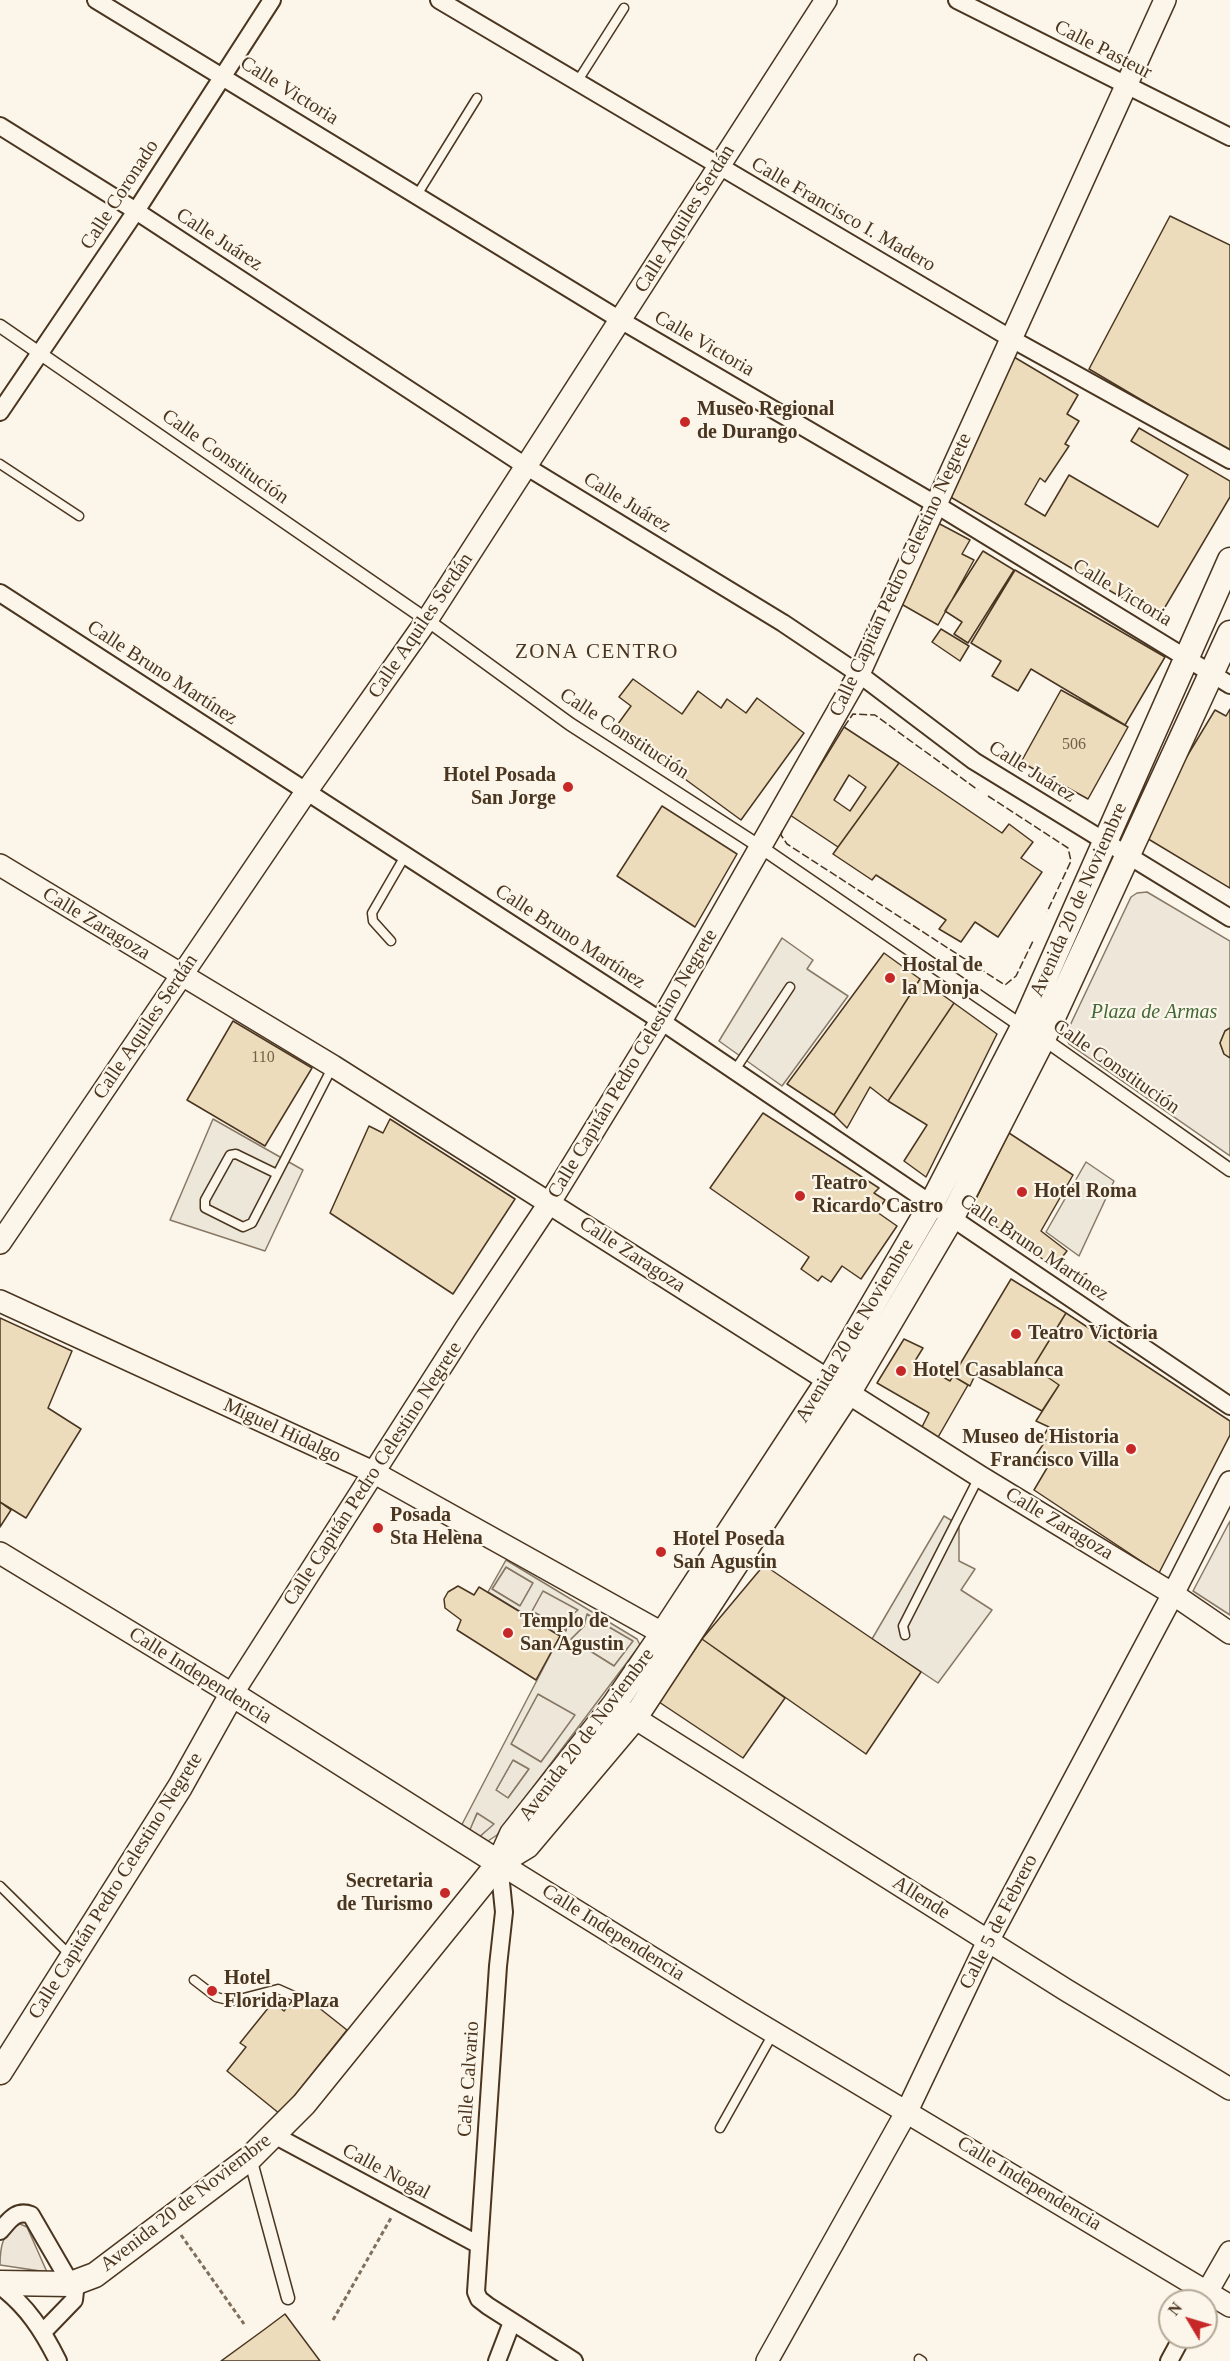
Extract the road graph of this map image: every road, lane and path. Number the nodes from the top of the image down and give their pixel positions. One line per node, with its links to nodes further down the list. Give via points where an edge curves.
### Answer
1 (96, 0): 8 (street, Calle Victoria)
2 (272, 0): 8 (street, Calle Coronado)
3 (439, 0): 9 (street, Calle Francisco I. Madero)
4 (826, 0): 14 (street, Calle Aquiles Serdán)
5 (957, 0): 10 (street, Calle Pasteur)
6 (1165, 0): 10 (street, Calle Capitán Pedro Celestino Negrete)
7 (624, 8): 9 (lane)
8 (222, 75): 15 (street, Calle Victoria); 16 (street, Calle Coronado)
9 (577, 82): 14 (street, Calle Francisco I. Madero)
10 (1127, 86): 13 (street, Calle Pasteur); 19 (street, Calle Capitán Pedro Celestino Negrete)
11 (477, 98): 15 (lane)
12 (0, 126): 16 (street, Calle Juárez)
13 (1230, 138)
14 (717, 166): 17 (street, Calle Aquiles Serdán); 19 (street, Calle Francisco I. Madero)
15 (417, 195): 17 (street, Calle Victoria)
16 (136, 211): 20 (street, Calle Coronado); 24 (street, Calle Juárez)
17 (622, 321): 24 (street, Calle Aquiles Serdán); 25 (street, Calle Victoria)
18 (0, 326): 20 (street, Calle Constitución)
19 (1010, 338): 22 (street, Calle Francisco I. Madero); 25 (street, Calle Capitán Pedro Celestino Negrete)
20 (39, 353): 21 (street, Calle Coronado); 29 (street, Calle Constitución)
21 (0, 412)
22 (1230, 460)
23 (0, 464): 26 (lane)
24 (527, 467): 29 (street, Calle Aquiles Serdán); 32 (street, Calle Juárez, via 783,623)
25 (935, 504): 31 (street, Calle Victoria); 32 (street, Calle Capitán Pedro Celestino Negrete)
26 (79, 516)
27 (1230, 560): 31 (main road, Avenida 20 de Noviembre)
28 (0, 594): 34 (street, Calle Bruno Martínez)
29 (427, 620): 34 (street, Calle Aquiles Serdán); 36 (street, Calle Constitución, via 570,723)
30 (1230, 633): 33 (main road, Avenida 20 de Noviembre)
31 (1187, 657): 33 (street, Calle Victoria); 35 (main road, Avenida 20 de Noviembre)
32 (859, 674): 35 (street, Calle Juárez, via 974,761); 36 (street, Calle Capitán Pedro Celestino Negrete)
33 (1220, 679): 37 (main road, Avenida 20 de Noviembre)
34 (306, 792): 38 (street, Calle Bruno Martínez); 42 (street, Calle Aquiles Serdán)
35 (1104, 843): 37 (street, Calle Juárez); 45 (main road, Avenida 20 de Noviembre)
36 (762, 848): 44 (street, Calle Capitán Pedro Celestino Negrete); 45 (street, Calle Constitución)
37 (1126, 855): 40 (street, Calle Juárez); 45 (main road, Avenida 20 de Noviembre)
38 (405, 856): 41 (lane, via 372,913 373,921); 44 (street, Calle Bruno Martínez)
39 (0, 866): 42 (street, Calle Zaragoza)
40 (1230, 918)
41 (391, 941)
42 (181, 976): 46 (street, Calle Zaragoza); 53 (street, Calle Aquiles Serdán)
43 (790, 987): 47 (lane)
44 (661, 1021): 47 (street, Calle Bruno Martínez); 50 (street, Calle Capitán Pedro Celestino Negrete)
45 (1033, 1033): 48 (street, Calle Constitución); 51 (main road, Avenida 20 de Noviembre); 52 (main road, Avenida 20 de Noviembre)
46 (333, 1066): 49 (lane); 50 (street, Calle Zaragoza)
47 (735, 1070): 51 (street, Calle Bruno Martínez)
48 (1230, 1170)
49 (277, 1174): 49 (lane, via 249,1226 243,1227 205,1208 205,1200 230,1155 236,1154)
50 (550, 1203): 55 (street, Calle Zaragoza); 58 (street, Calle Capitán Pedro Celestino Negrete)
51 (932, 1203): 52 (street, Calle Bruno Martínez); 55 (main road, Avenida 20 de Noviembre)
52 (952, 1217): 56 (main road, Avenida 20 de Noviembre); 57 (street, Calle Bruno Martínez)
53 (0, 1243)
54 (0, 1301): 58 (street, Miguel Hidalgo)
55 (828, 1381): 56 (street, Calle Zaragoza); 65 (main road, Avenida 20 de Noviembre)
56 (849, 1392): 59 (street, Calle Zaragoza); 65 (main road, Avenida 20 de Noviembre)
57 (1230, 1406)
58 (373, 1472): 65 (street, Miguel Hidalgo); 66 (street, Calle Capitán Pedro Celestino Negrete)
59 (979, 1476): 62 (street, Calle Zaragoza); 64 (lane, via 903,1626)
60 (1230, 1482): 62 (street, Calle 5 de Febrero)
61 (0, 1553): 66 (street, Calle Independencia)
62 (1173, 1594): 63 (street, Calle Zaragoza); 71 (street, Calle 5 de Febrero)
63 (1230, 1633)
64 (905, 1635)
65 (673, 1639): 67 (main road, Avenida 20 de Noviembre); 68 (main road, Avenida 20 de Noviembre)
66 (232, 1694): 69 (main road, Calle Independencia); 72 (main road, Calle Capitán Pedro Celestino Negrete, via 180,1787)
67 (614, 1705): 68 (street, Allende); 69 (main road, Avenida 20 de Noviembre, via 512,1834)
68 (634, 1719): 69 (main road, Avenida 20 de Noviembre, via 527,1846); 71 (street, Allende)
69 (499, 1863): 75 (street, Calle Independencia); 80 (main road, Avenida 20 de Noviembre, via 350,2037 304,2104); 85 (street, Calle Calvario, via 504,1912)
70 (0, 1886): 72 (lane)
71 (987, 1941): 77 (street, Allende); 78 (street, Calle 5 de Febrero)
72 (73, 1957): 76 (main road, Calle Capitán Pedro Celestino Negrete)
73 (194, 1980): 74 (lane, via 216,1997 232,2001 278,1989)
74 (296, 1997)
75 (774, 2032): 78 (street, Calle Independencia); 79 (lane)
76 (0, 2072)
77 (1230, 2088)
78 (907, 2111): 89 (street, Calle Independencia); 99 (street, Calle 5 de Febrero)
79 (720, 2128)
80 (274, 2135): 81 (main road, Avenida 20 de Noviembre); 82 (street, Calle Nogal)
81 (250, 2158): 83 (main road, Avenida 20 de Noviembre); 91 (street)
82 (399, 2203): 85 (street, Calle Nogal); 92 (path)
83 (170, 2219): 88 (main road, Avenida 20 de Noviembre, via 107,2269); 94 (path)
84 (0, 2231): 88 (street, via 16,2214 31,2215)
85 (479, 2245): 93 (street, Calle Calvario, via 476,2292 479,2299)
86 (1230, 2252): 90 (street)
87 (0, 2284): 88 (main road, Avenida 20 de Noviembre); 95 (street)
88 (71, 2284): 95 (street, via 74,2300)
89 (1191, 2289)
90 (1209, 2289)
91 (288, 2298)
92 (333, 2320)
93 (512, 2322): 97 (street); 98 (street)
94 (244, 2324)
95 (44, 2331): 96 (street)
96 (58, 2361)
97 (497, 2361)
98 (574, 2361)
99 (766, 2361)

